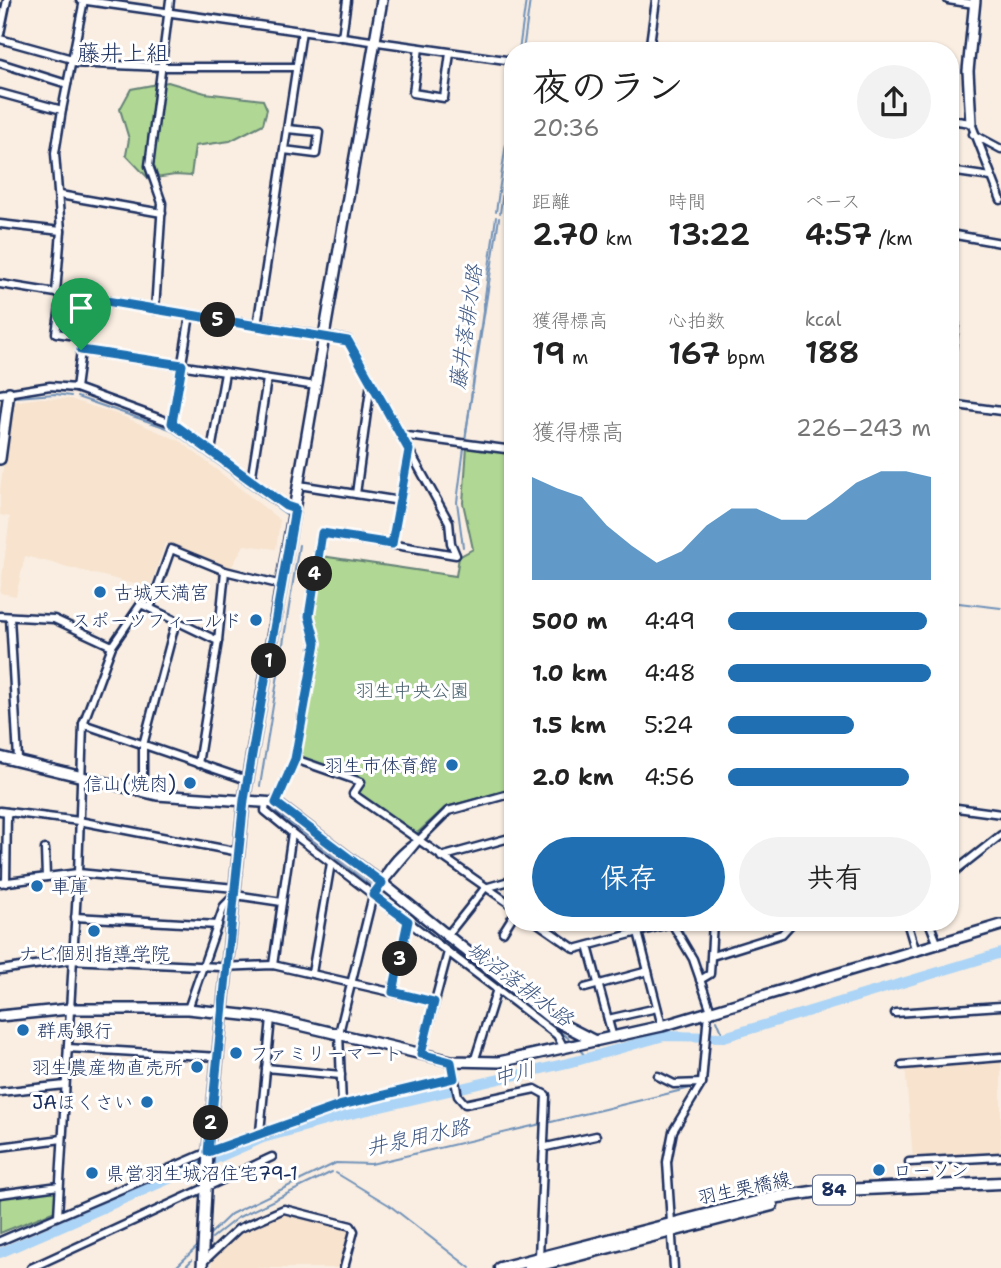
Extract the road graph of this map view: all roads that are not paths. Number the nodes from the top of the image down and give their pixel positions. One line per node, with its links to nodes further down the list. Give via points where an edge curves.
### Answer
1 (7, 0): 11 (street)
2 (83, 0): 9 (street); 18 (street)
3 (170, 0): 9 (street)
4 (347, 0): 12 (street)
5 (382, 0): 13 (street)
6 (656, 0): 14 (street)
7 (948, 0): 8 (street)
8 (974, 2): 26 (street, via 968,71)
9 (169, 13): 10 (street); 20 (street)
10 (302, 31): 12 (street); 21 (street)
11 (0, 36): 18 (street)
12 (342, 37): 13 (street)
13 (375, 42): 15 (street); 46 (street)
14 (650, 42)
15 (419, 48): 16 (street); 16 (street, via 413,93 423,95 444,98)
16 (450, 53): 17 (street)
17 (504, 60)
18 (71, 61): 20 (street); 22 (street)
19 (0, 63): 22 (street)
20 (161, 67): 21 (street); 35 (street, via 149,166)
21 (296, 67): 27 (street)
22 (67, 84): 24 (street)
23 (0, 93): 24 (street)
24 (62, 110): 33 (street, via 55,153)
25 (959, 121): 26 (street)
26 (971, 123): 28 (street)
27 (287, 129): 30 (street); 30 (street, via 319,132 316,154)
28 (973, 134): 29 (street); 32 (street)
29 (1001, 149)
30 (284, 150): 45 (street)
31 (959, 172): 32 (street)
32 (991, 177): 34 (street)
33 (60, 195): 35 (street); 37 (street)
34 (1001, 200)
35 (162, 213): 43 (street)
36 (0, 224): 37 (street)
37 (61, 231): 41 (street)
38 (959, 236): 39 (street)
39 (1001, 243)
40 (0, 284): 41 (street)
41 (59, 293): 42 (street); 47 (street, via 56,333)
42 (88, 298): 43 (street); 47 (street)
43 (155, 310): 44 (street)
44 (190, 315): 45 (street); 49 (street)
45 (257, 326): 46 (street)
46 (324, 336): 52 (street, via 348,341); 53 (street)
47 (83, 337): 48 (street)
48 (81, 350): 49 (street); 54 (street)
49 (182, 365): 50 (street); 58 (street)
50 (225, 373): 51 (street); 62 (street)
51 (267, 379): 53 (street); 64 (street)
52 (371, 382): 59 (street); 66 (street)
53 (316, 386): 65 (street)
54 (76, 388): 55 (street, via 50,386); 58 (street)
55 (4, 393): 63 (street)
56 (959, 405): 57 (street)
57 (1001, 411)
58 (172, 423): 62 (street)
59 (400, 435): 60 (street); 61 (street)
60 (504, 449)
61 (409, 450): 67 (street); 69 (street, via 449,522 456,555)
62 (211, 451): 64 (street)
63 (0, 459)
64 (248, 480): 68 (street)
65 (299, 485): 66 (street); 68 (street)
66 (356, 494): 67 (street)
67 (400, 501): 69 (street)
68 (295, 509): 71 (street)
69 (392, 544): 82 (street, via 322,533 309,616 316,643)
70 (225, 572): 71 (street); 72 (street, via 171,549); 76 (street)
71 (282, 585): 85 (street)
72 (150, 608): 75 (street); 77 (street, via 141,604)
73 (0, 616): 74 (street)
74 (10, 617): 77 (street, via 54,619); 81 (street)
75 (176, 621): 76 (street); 79 (street)
76 (218, 641): 83 (street)
77 (112, 646): 78 (street)
78 (83, 724): 79 (street); 84 (street)
79 (143, 745): 83 (street); 86 (street)
80 (0, 757): 81 (street)
81 (18, 759): 84 (street)
82 (295, 759): 89 (street); 97 (street, via 360,782 353,794)
83 (198, 764): 85 (street)
84 (82, 776): 86 (street); 93 (street)
85 (247, 780): 88 (street)
86 (143, 793): 88 (street)
87 (504, 795): 97 (street, via 448,811)
88 (244, 800): 89 (street); 100 (street)
89 (271, 803): 94 (street, via 265,811); 107 (street)
90 (959, 808): 92 (street)
91 (3, 812): 93 (street); 98 (street)
92 (1001, 814)
93 (79, 821): 100 (street); 104 (street)
94 (292, 833): 102 (street); 113 (street)
95 (1001, 835): 103 (street)
96 (504, 838): 101 (street)
97 (418, 841): 101 (street); 107 (street, via 384,874)
98 (3, 845): 106 (street)
99 (45, 849): 105 (street)
100 (239, 852): 110 (street)
101 (441, 856): 109 (street)
102 (331, 863): 111 (street); 138 (street)
103 (959, 868)
104 (78, 873): 105 (street); 110 (street); 114 (street)
105 (46, 877): 106 (street)
106 (3, 883)
107 (382, 883): 111 (street); 126 (street)
108 (504, 883): 109 (street)
109 (485, 888): 112 (street); 126 (street)
110 (235, 891): 113 (street); 116 (street); 135 (street)
111 (373, 895): 115 (street); 140 (street)
112 (504, 900)
113 (282, 902): 133 (street)
114 (75, 917): 116 (street); 132 (street)
115 (408, 921): 129 (street); 144 (street)
116 (218, 925): 134 (street)
117 (1001, 925): 127 (street)
118 (549, 931): 128 (street, via 575,949)
119 (642, 931): 125 (street)
120 (677, 931): 139 (street)
121 (713, 931): 131 (street)
122 (785, 931): 131 (street)
123 (910, 931): 130 (street)
124 (933, 931): 127 (street)
125 (638, 932): 128 (street); 137 (street)
126 (450, 939): 129 (street); 159 (street, via 550,1018)
127 (938, 945): 130 (street)
128 (588, 946): 141 (street)
129 (447, 951): 143 (street); 145 (street)
130 (916, 952): 150 (street)
131 (712, 956): 139 (street, via 709,974)
132 (72, 960): 134 (street); 136 (street); 148 (street)
133 (273, 965): 135 (street); 138 (street)
134 (204, 966): 135 (street); 149 (street)
135 (228, 966): 151 (street)
136 (0, 970)
137 (648, 971): 141 (street); 147 (street)
138 (312, 973): 140 (street)
139 (700, 980): 150 (street)
140 (351, 983): 144 (street); 157 (street)
141 (598, 984): 142 (street); 155 (street)
142 (585, 988)
143 (496, 989): 161 (street, via 556,1035); 166 (street)
144 (393, 992): 145 (street)
145 (434, 1002): 162 (street)
146 (1001, 1006): 152 (street)
147 (657, 1008): 155 (street); 156 (street)
148 (69, 1009): 149 (street); 153 (street); 160 (street)
149 (188, 1009): 151 (street)
150 (709, 1012): 156 (street); 172 (street)
151 (223, 1013): 154 (street); 163 (street)
152 (895, 1013)
153 (0, 1016)
154 (271, 1018): 157 (street); 168 (street)
155 (608, 1019): 158 (street)
156 (662, 1026): 158 (street)
157 (339, 1033): 162 (street); 169 (street)
158 (613, 1038): 159 (street)
159 (594, 1041): 161 (street)
160 (68, 1048): 163 (street); 173 (street)
161 (564, 1048): 166 (street, via 499,1062)
162 (421, 1054): 165 (street)
163 (219, 1057): 181 (street)
164 (1001, 1057): 167 (street)
165 (451, 1062): 166 (street); 171 (street)
166 (474, 1062)
167 (902, 1065)
168 (266, 1068): 169 (street); 176 (street)
169 (341, 1075): 175 (street)
170 (657, 1076): 172 (street, via 674,1084)
171 (455, 1081): 175 (street); 180 (street, via 458,1096 468,1104 539,1090 547,1099)
172 (702, 1083): 191 (street, via 673,1131 667,1162)
173 (65, 1085): 174 (street); 178 (street)
174 (0, 1092)
175 (342, 1105): 176 (street)
176 (260, 1132): 181 (street)
177 (596, 1136): 180 (street)
178 (62, 1139): 179 (street); 186 (street)
179 (0, 1147)
180 (546, 1147): 194 (street)
181 (208, 1152): 187 (street); 190 (street)
182 (271, 1157): 187 (street)
183 (1001, 1157): 184 (street)
184 (909, 1162)
185 (1001, 1183): 191 (main road, 羽生栗橋線 / 84, via 819,1191 772,1198)
186 (59, 1186): 189 (street); 190 (street)
187 (206, 1188): 193 (street); 195 (street)
188 (1001, 1189): 191 (main road, 羽生栗橋線 / 84, via 817,1197)
189 (0, 1194)
190 (58, 1216): 192 (street)
191 (671, 1227): 194 (main road, 羽生栗橋線 / 84); 198 (street)
192 (0, 1241)
193 (202, 1265): 196 (street, via 238,1229 284,1209 351,1226 354,1231)
194 (537, 1265): 197 (main road, 羽生栗橋線 / 84)
195 (31, 1268)
196 (344, 1268)
197 (500, 1268)
198 (674, 1268)

